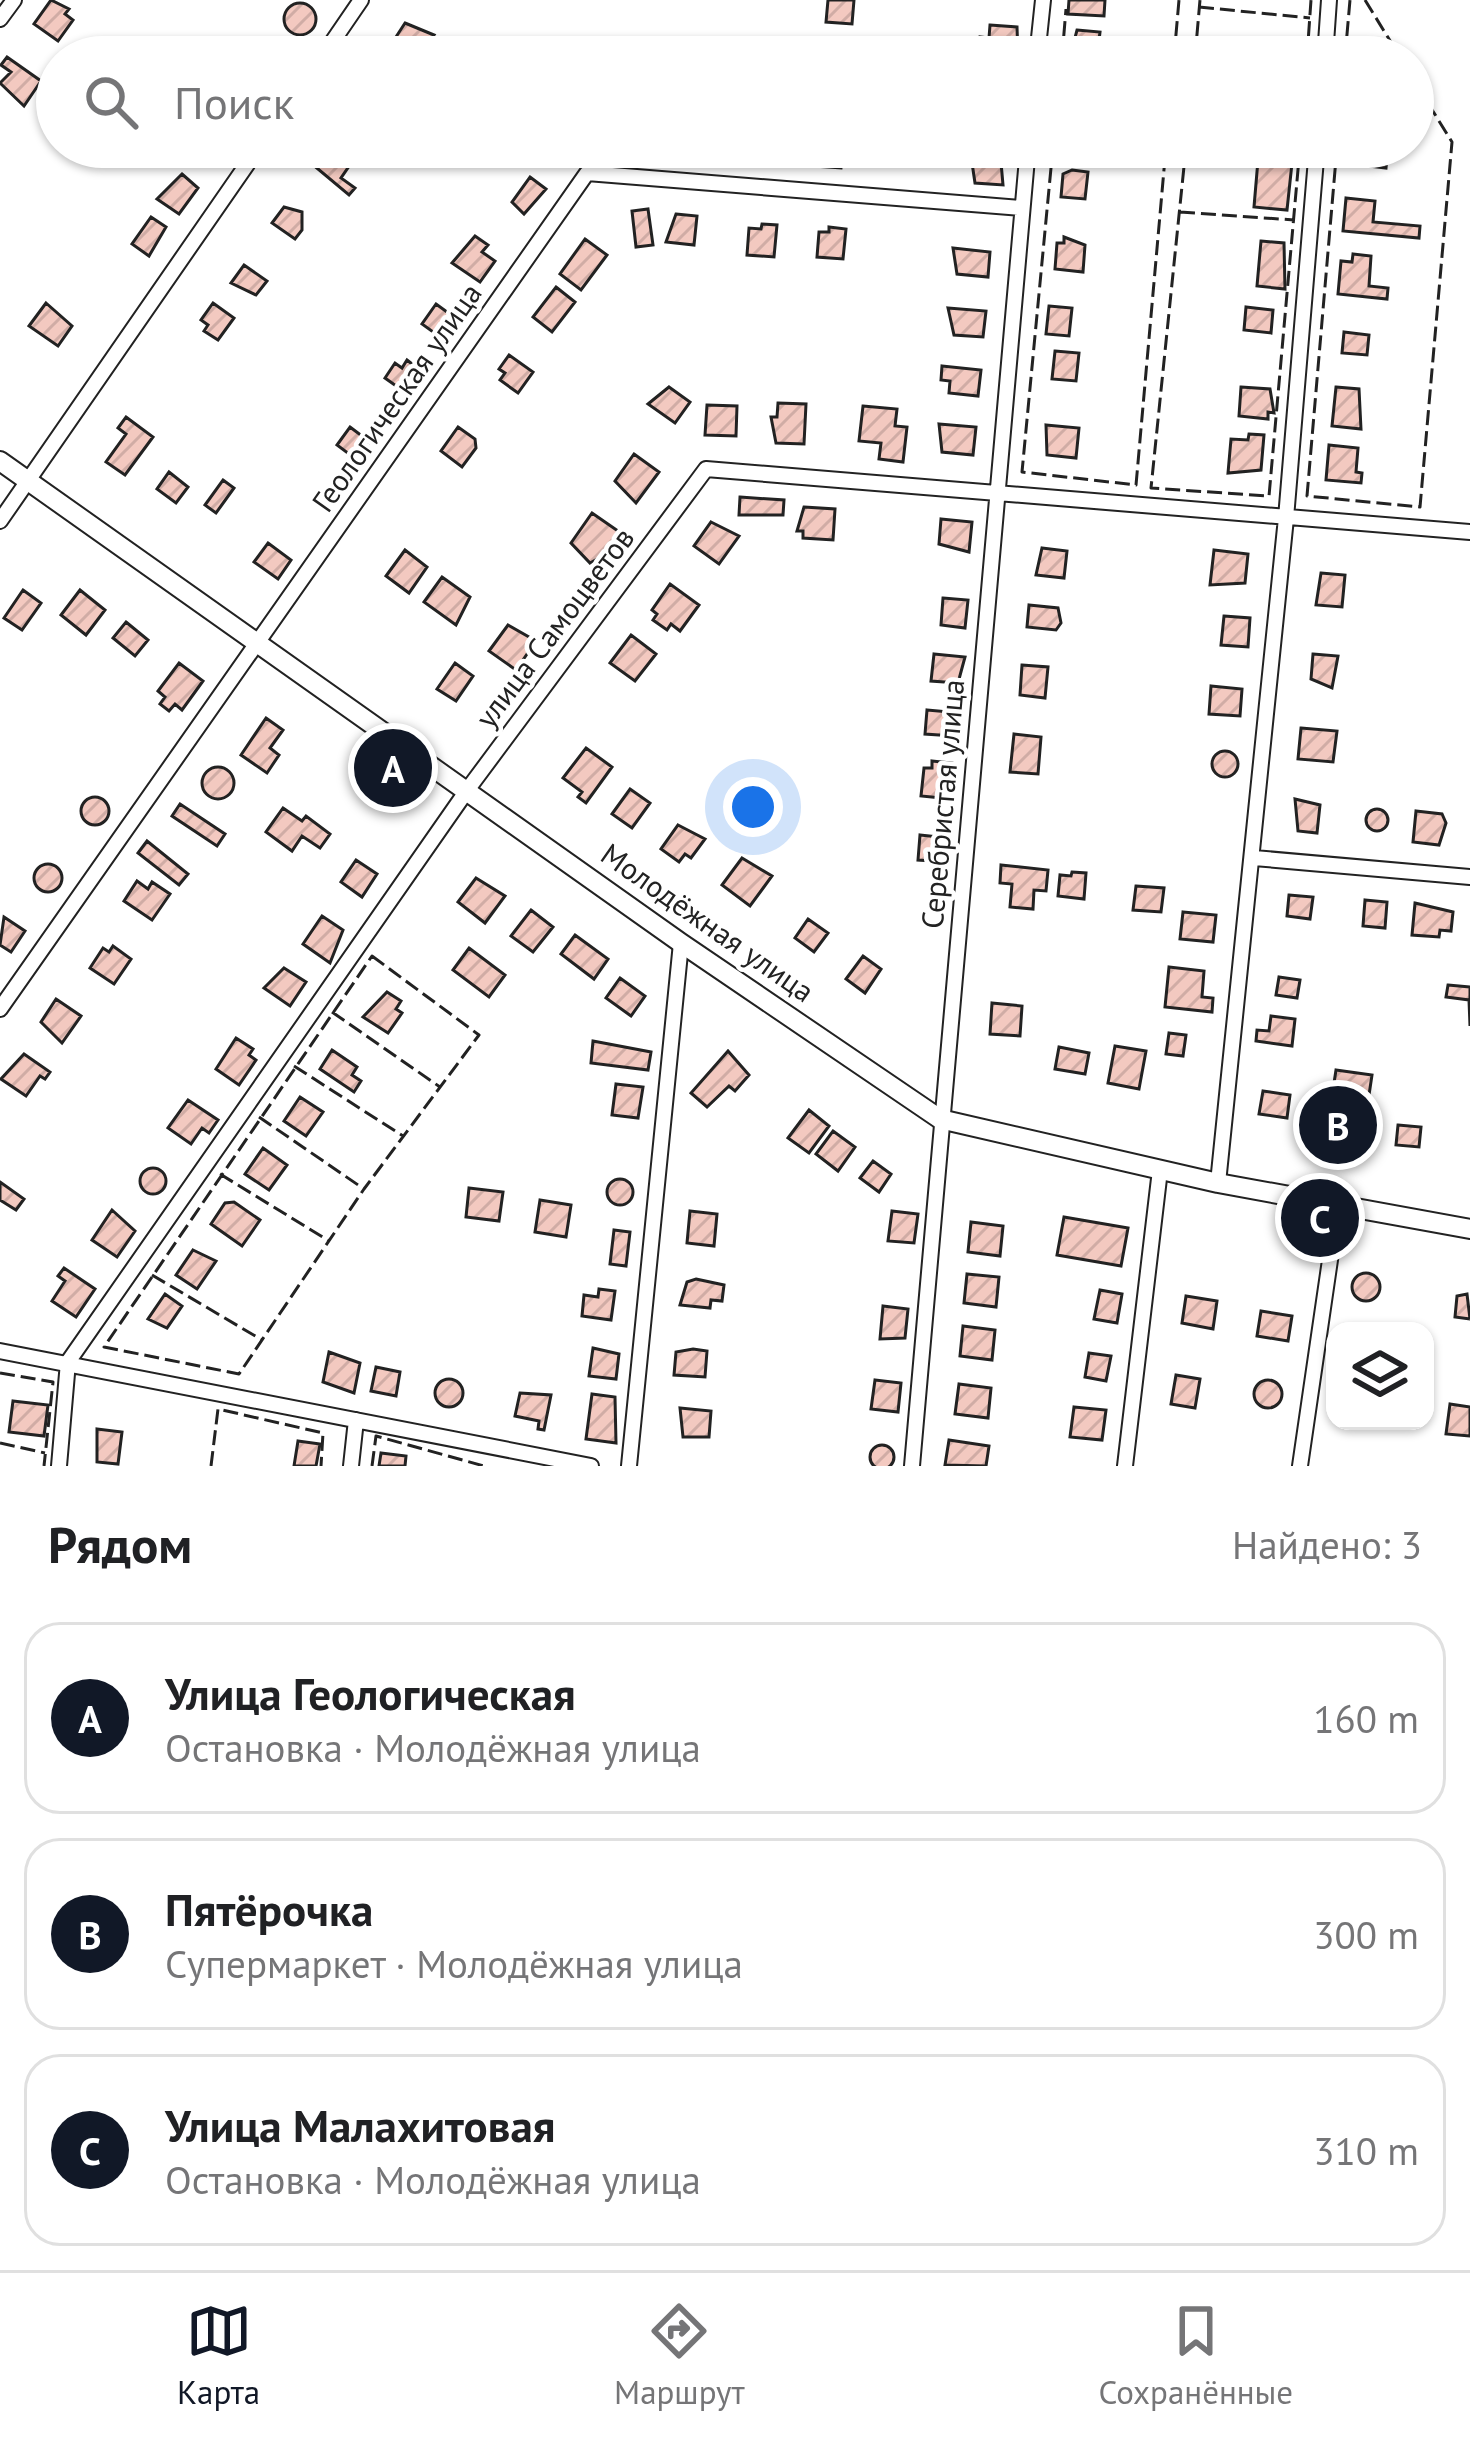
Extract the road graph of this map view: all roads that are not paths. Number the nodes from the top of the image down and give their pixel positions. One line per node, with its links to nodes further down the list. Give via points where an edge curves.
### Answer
1 (14, 0): 5 (street)
2 (361, 0): 6 (street)
3 (1043, 0): 7 (street)
4 (1329, 0): 8 (street)
5 (0, 19)
6 (336, 36)
7 (1039, 36)
8 (1326, 36)
9 (245, 168): 14 (street)
10 (1026, 168): 12 (street, Серебристая улица)
11 (1315, 168): 16 (street)
12 (1021, 208): 15 (street, Серебристая улица); 19 (street, Геологическая улица, via 587,173)
13 (0, 461): 14 (street, Молодёжная улица)
14 (28, 481): 17 (street); 19 (street, Молодёжная улица)
15 (996, 495): 16 (street, улица Самоцветов); 20 (street, улица Самоцветов, via 706,469); 25 (street, Серебристая улица)
16 (1286, 518): 18 (street, улица Самоцветов); 21 (street)
17 (0, 521)
18 (1470, 532)
19 (256, 638): 20 (street, Молодёжная улица); 24 (street, Геологическая улица)
20 (468, 789): 23 (street, Молодёжная улица); 31 (street, улица Самоцветов)
21 (1254, 858): 22 (street); 27 (street)
22 (1470, 877)
23 (681, 943): 25 (street, Молодёжная улица); 36 (street)
24 (0, 1009)
25 (940, 1118): 26 (street, Молодёжная улица); 37 (street, Серебристая улица)
26 (1160, 1170): 27 (street, Молодёжная улица); 38 (street)
27 (1218, 1183): 28 (street, Молодёжная улица)
28 (1338, 1205): 29 (street, Молодёжная улица); 39 (street)
29 (1470, 1229)
30 (0, 1351): 31 (street)
31 (68, 1362): 32 (street); 33 (street, улица Самоцветов)
32 (356, 1420): 34 (street); 35 (street)
33 (59, 1466)
34 (352, 1466)
35 (591, 1466)
36 (628, 1466)
37 (911, 1466)
38 (1125, 1466)
39 (1300, 1466)

